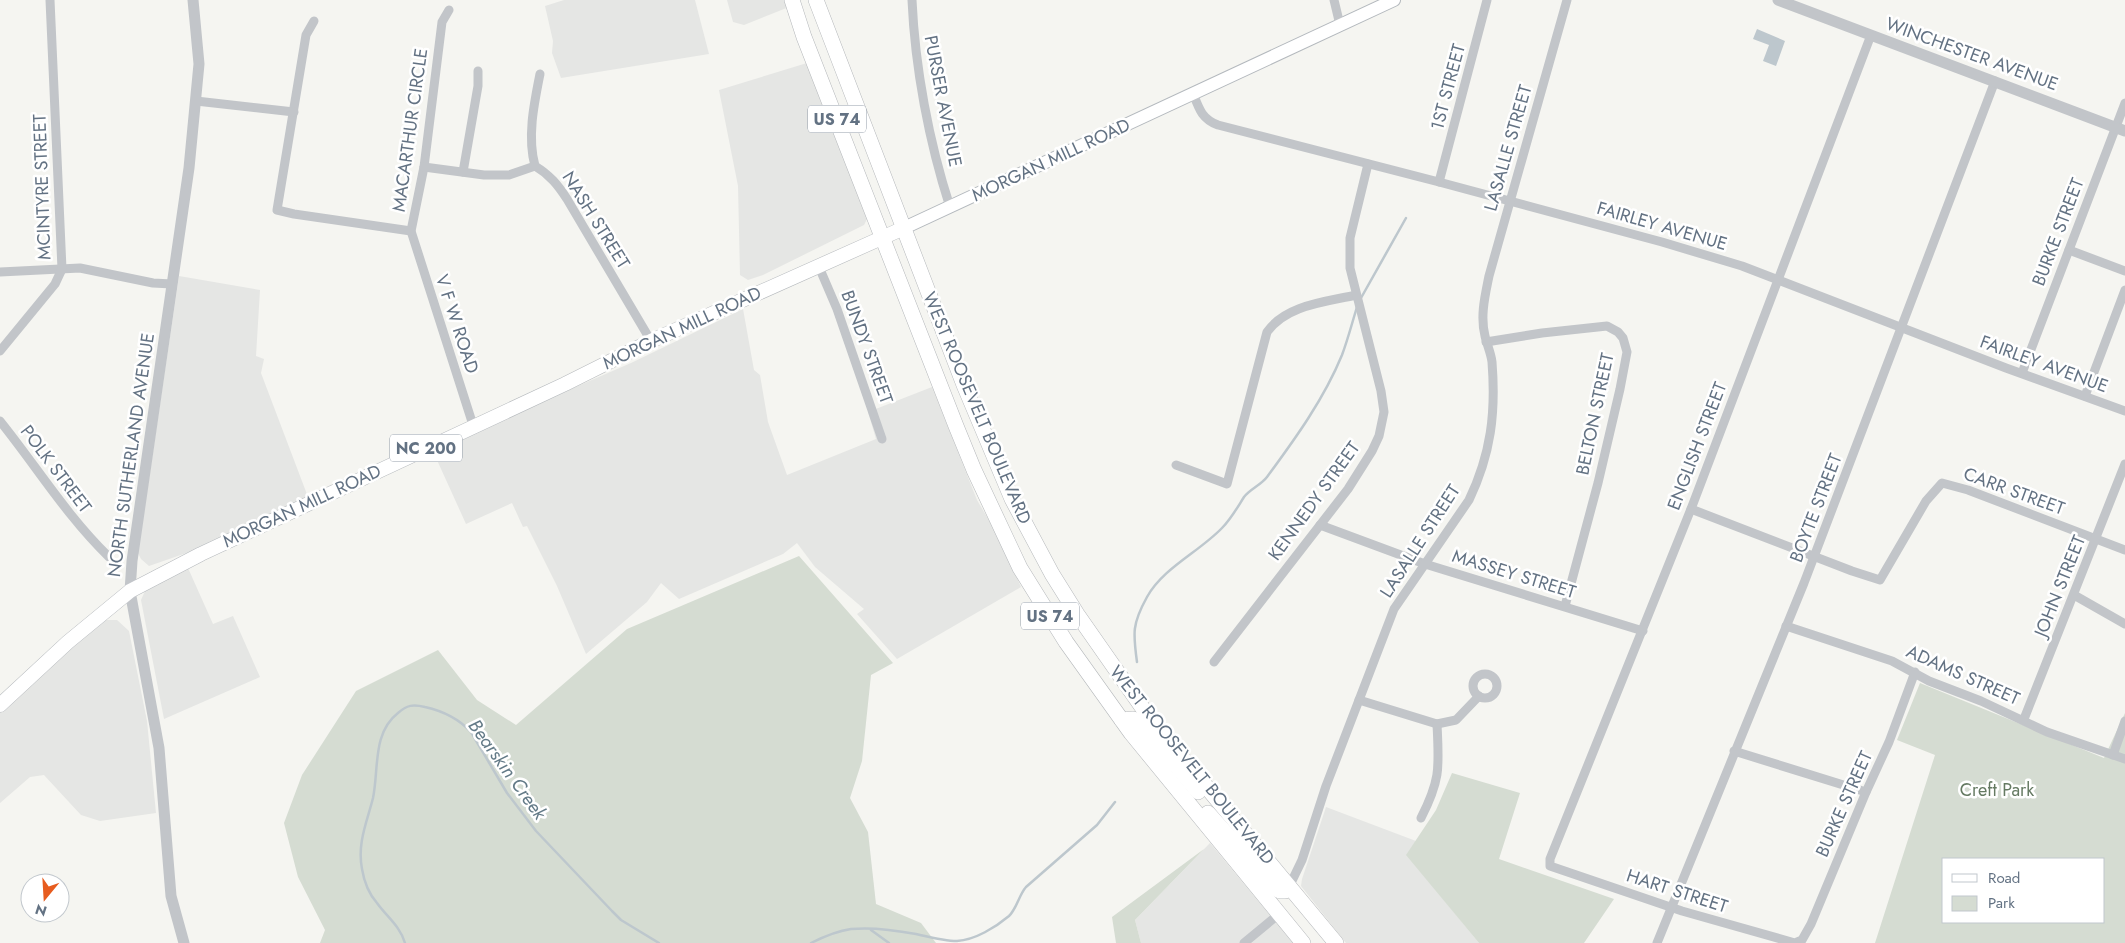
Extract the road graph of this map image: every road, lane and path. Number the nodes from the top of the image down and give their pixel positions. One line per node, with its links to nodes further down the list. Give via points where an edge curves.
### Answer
1 (50, 0): 35 (street, MCINTYRE STREET)
2 (193, 0): 19 (street, NORTH SUTHERLAND AVENUE, via 199,64)
3 (792, 0): 32 (highway, WEST ROOSEVELT BOULEVARD / US 74)
4 (816, 0): 30 (highway, WEST ROOSEVELT BOULEVARD / US 74)
5 (912, 0): 29 (street, PURSER AVENUE, via 914,41 932,140)
6 (1334, 0): 13 (street)
7 (1394, 0): 13 (main road, MORGAN MILL ROAD)
8 (1487, 0): 27 (street, 1ST STREET)
9 (1567, 0): 28 (street, LASALLE STREET)
10 (1785, 1): 14 (street, WINCHESTER AVENUE)
11 (450, 10): 25 (street, MACARTHUR CIRCLE, via 442,22)
12 (314, 22): 21 (street, MACARTHUR CIRCLE, via 306,35)
13 (1340, 25): 18 (main road, MORGAN MILL ROAD)
14 (1871, 35): 17 (street, WINCHESTER AVENUE); 38 (street, ENGLISH STREET)
15 (478, 70): 26 (street)
16 (540, 74): 24 (street, via 533,111 532,156)
17 (1995, 82): 22 (street, WINCHESTER AVENUE); 42 (street, BOYTE STREET)
18 (1194, 94): 23 (street, FAIRLEY AVENUE, via 1199,110 1209,122); 29 (main road, MORGAN MILL ROAD)
19 (196, 101): 21 (street); 39 (street, NORTH SUTHERLAND AVENUE)
20 (2125, 102): 22 (street, BURKE STREET)
21 (294, 112): 31 (street, MACARTHUR CIRCLE, via 277,210)
22 (2120, 129): 33 (street, BURKE STREET)
23 (1368, 164): 27 (street, FAIRLEY AVENUE); 41 (street, KENNEDY STREET, via 1349,247)
24 (535, 166): 26 (street, NASH STREET, via 509,175); 43 (street, NASH STREET, via 555,181)
25 (424, 167): 26 (street, NASH STREET); 31 (street, MACARTHUR CIRCLE)
26 (463, 172)
27 (1439, 182): 28 (street, FAIRLEY AVENUE)
28 (1510, 202): 38 (street, FAIRLEY AVENUE, via 1705,255); 44 (street, LASALLE STREET, via 1484,302 1482,319)
29 (950, 207): 30 (main road, MORGAN MILL ROAD)
30 (904, 228): 32 (main road, MORGAN MILL ROAD / NC 200); 82 (highway, WEST ROOSEVELT BOULEVARD / US 74, via 1012,499 1052,574 1076,614 1151,720)
31 (411, 232): 50 (street, V F W ROAD)
32 (882, 238): 34 (main road, MORGAN MILL ROAD / NC 200); 73 (highway, WEST ROOSEVELT BOULEVARD / US 74, via 974,470 1020,568 1066,642)
33 (2069, 250): 37 (street); 46 (street, BURKE STREET)
34 (819, 267): 43 (main road, MORGAN MILL ROAD / NC 200); 51 (street, BUNDY STREET, via 837,309)
35 (62, 269): 36 (street); 39 (street, via 80,268); 45 (street, MCINTYRE STREET, via 55,284)
36 (0, 272)
37 (2125, 272)
38 (1777, 280): 42 (street, FAIRLEY AVENUE); 54 (street, ENGLISH STREET)
39 (172, 284): 61 (street, NORTH SUTHERLAND AVENUE)
40 (2125, 290): 47 (street)
41 (1356, 295): 53 (street, via 1292,311 1274,322 1267,332 1227,484); 55 (street, KENNEDY STREET, via 1384,412 1372,451)
42 (1902, 328): 46 (street, FAIRLEY AVENUE); 59 (street, BOYTE STREET)
43 (651, 341): 50 (main road, MORGAN MILL ROAD / NC 200)
44 (1486, 342): 60 (street, LASALLE STREET, via 1491,360 1494,407 1488,450 1469,500); 63 (street, BELTON STREET, via 1606,326 1623,338 1627,352 1620,389)
45 (0, 351)
46 (2022, 373): 47 (street, FAIRLEY AVENUE)
47 (2085, 396): 48 (street, FAIRLEY AVENUE)
48 (2125, 411)
49 (0, 421): 58 (street, POLK STREET, via 63,507)
50 (473, 426): 61 (main road, MORGAN MILL ROAD / NC 200, via 201,554)
51 (882, 440)
52 (2125, 464): 56 (street, JOHN STREET)
53 (1176, 465)
54 (1691, 509): 59 (street); 66 (street, ENGLISH STREET)
55 (1320, 525): 60 (street, MASSEY STREET); 67 (street, KENNEDY STREET)
56 (2097, 539): 57 (street, CARR STREET); 59 (street, CARR STREET, via 1942,483 1926,501 1880,580); 62 (street, JOHN STREET)
57 (2125, 550)
58 (109, 557)
59 (1815, 557): 65 (street, BOYTE STREET)
60 (1425, 564): 63 (street, MASSEY STREET); 70 (street, LASALLE STREET, via 1394,609)
61 (130, 591): 71 (main road, MORGAN MILL ROAD / NC 200); 87 (street, NORTH SUTHERLAND AVENUE, via 159,748 172,896)
62 (2074, 595): 64 (street); 72 (street, JOHN STREET)
63 (1565, 606): 66 (street, MASSEY STREET)
64 (2125, 624)
65 (1786, 626): 68 (street, ADAMS STREET, via 1864,650); 76 (street, BOYTE STREET)
66 (1643, 631): 83 (street, ENGLISH STREET, via 1572,801)
67 (1214, 662)
68 (1914, 672): 72 (street, ADAMS STREET); 80 (street, BURKE STREET, via 1889,742)
69 (1479, 696): 75 (street, via 1456,720)
70 (1360, 700): 75 (street); 84 (street, LASALLE STREET, via 1326,786 1302,860)
71 (0, 704)
72 (2024, 719): 77 (street, ADAMS STREET, via 2047,732)
73 (1122, 720): 79 (highway, WEST ROOSEVELT BOULEVARD / US 74); 82 (highway, via 1138,721 1201,795)
74 (2125, 721): 77 (street)
75 (1437, 724): 81 (street, via 1438,777)
76 (1734, 752): 80 (street); 85 (street, BOYTE STREET)
77 (2113, 755): 78 (street, ADAMS STREET)
78 (2125, 759)
79 (1167, 777): 84 (highway, via 1223,828 1275,888 1285,891); 86 (highway, WEST ROOSEVELT BOULEVARD / US 74)
80 (1866, 792): 92 (street, BURKE STREET, via 1811,924 1802,940)
81 (1421, 818)
82 (1244, 832): 84 (highway, WEST ROOSEVELT BOULEVARD / US 74)
83 (1550, 866): 85 (street, HART STREET)
84 (1289, 887): 90 (highway, WEST ROOSEVELT BOULEVARD / US 74)
85 (1672, 907): 91 (street, BOYTE STREET); 92 (street, HART STREET)
86 (1279, 914): 88 (street); 89 (highway, WEST ROOSEVELT BOULEVARD / US 74)
87 (184, 943)
88 (1244, 943)
89 (1303, 943)
90 (1336, 943)
91 (1657, 943)
92 (1795, 943)

